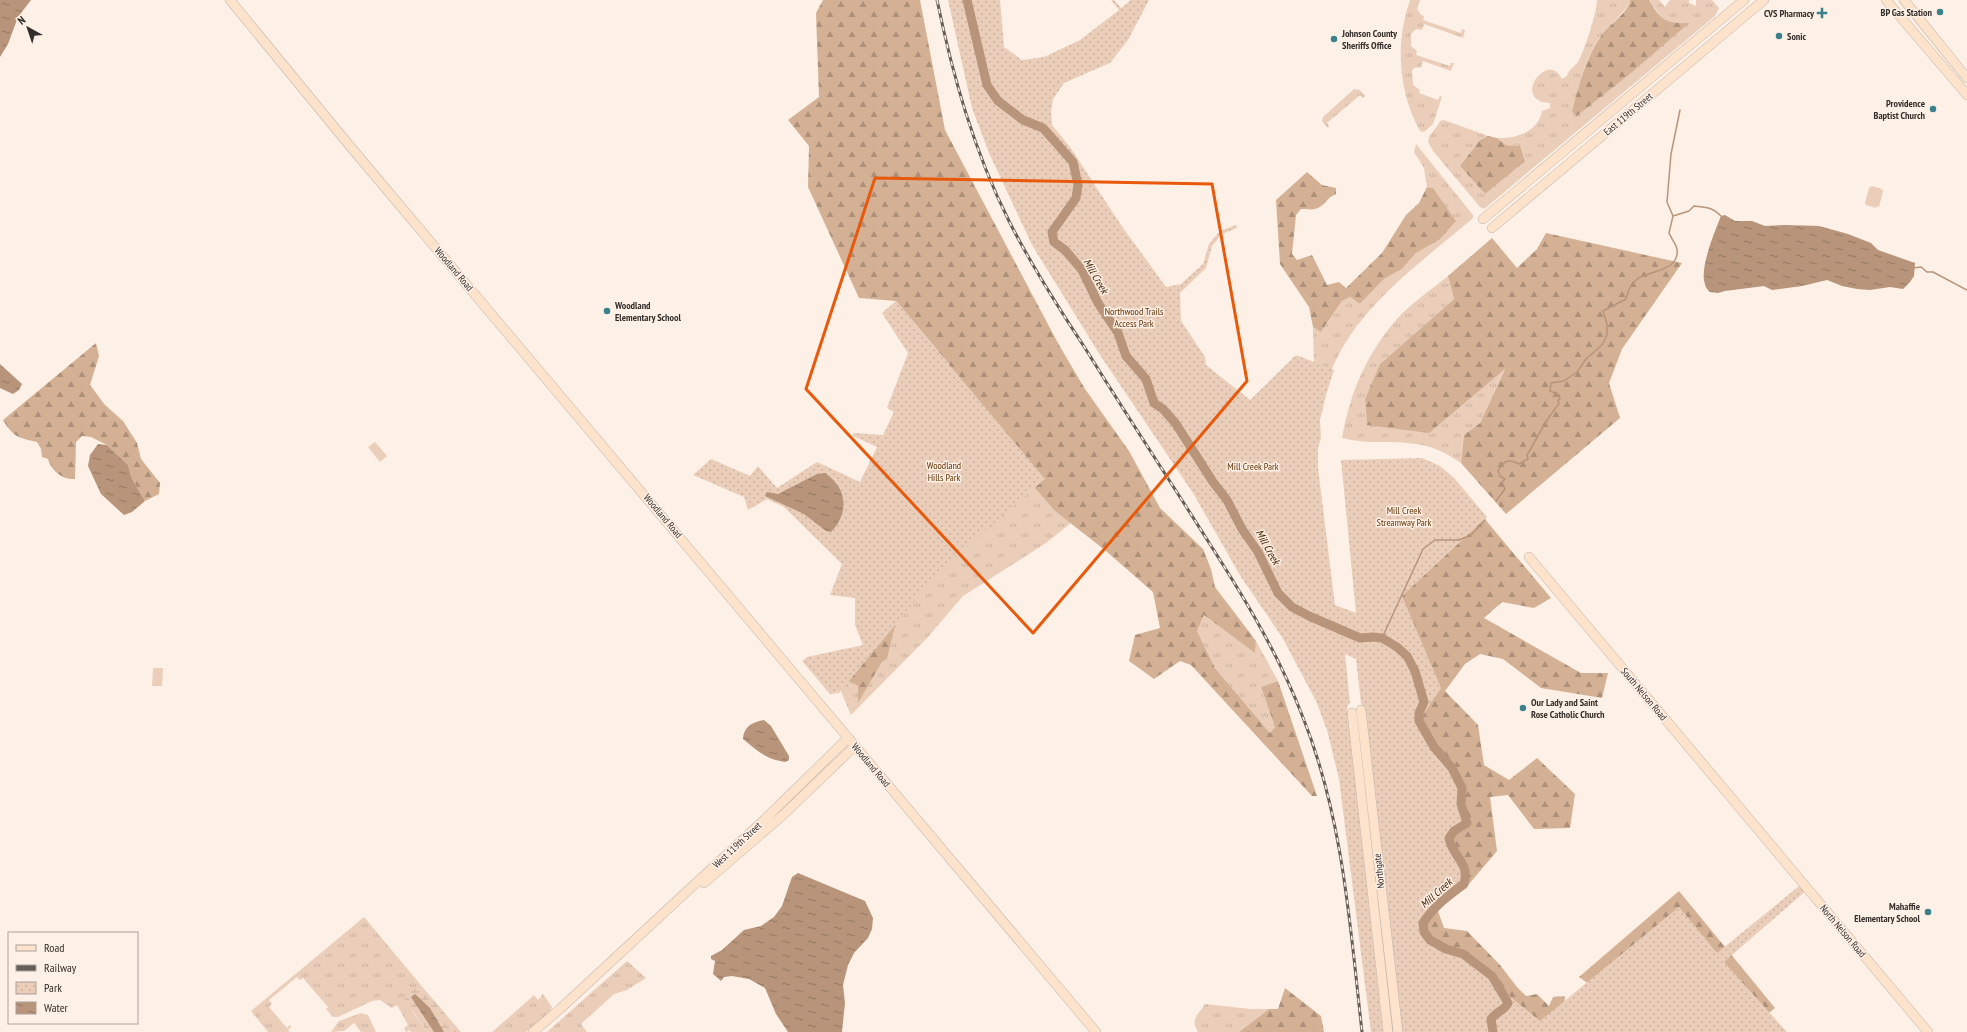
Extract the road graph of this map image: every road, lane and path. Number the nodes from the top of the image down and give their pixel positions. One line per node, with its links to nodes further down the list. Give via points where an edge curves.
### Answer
1 (230, 0): 13 (main road, Woodland Road)
2 (1744, 0): 8 (main road, East 119th Street)
3 (1764, 0): 9 (main road, East 119th Street)
4 (1886, 0): 7 (main road)
5 (1904, 0): 6 (main road)
6 (1967, 78)
7 (1967, 95)
8 (1483, 218)
9 (1492, 228)
10 (1529, 557): 15 (main road, South Nelson Road)
11 (1361, 710): 20 (main road, Northgate)
12 (1352, 713): 19 (main road, Northgate)
13 (848, 738): 14 (main road, Woodland Road); 16 (main road, West 119th Street)
14 (855, 746): 16 (main road, West 119th Street, via 759,837); 18 (main road, Woodland Road)
15 (1759, 830): 21 (main road, North Nelson Road)
16 (625, 949): 17 (main road, West 119th Street)
17 (533, 1032)
18 (1096, 1032)
19 (1388, 1032)
20 (1398, 1032)
21 (1928, 1032)

